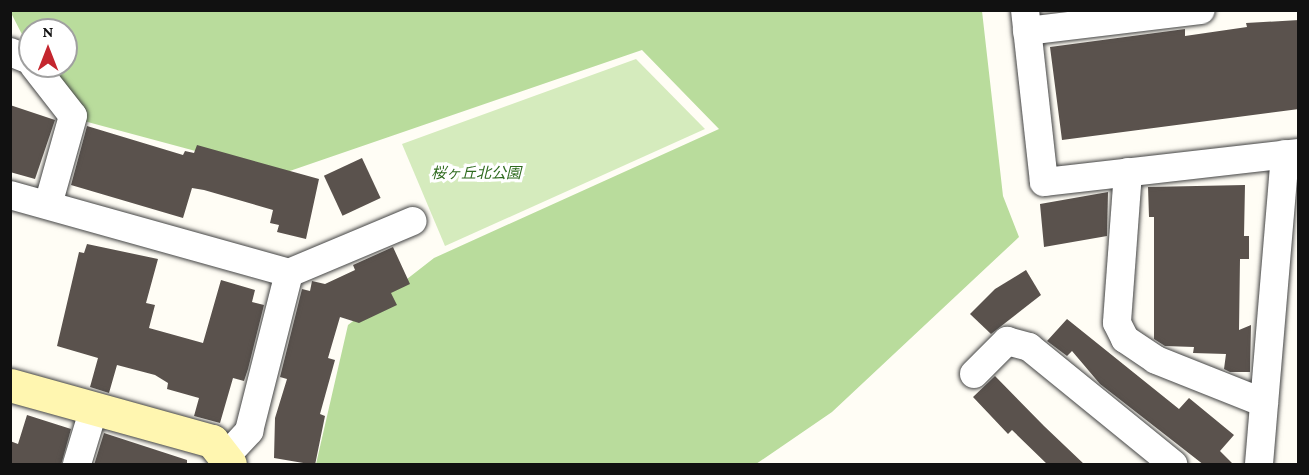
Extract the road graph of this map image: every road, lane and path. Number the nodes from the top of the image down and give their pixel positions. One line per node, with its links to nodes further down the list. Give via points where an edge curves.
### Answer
1 (1200, 10): 2 (street)
2 (1026, 21): 5 (street, via 1044,182)
3 (43, 78): 7 (street, via 73,116)
4 (1292, 153): 5 (street); 12 (street)
5 (1128, 172): 12 (street, via 1117,323 1125,339 1156,360)
6 (10, 195): 7 (street)
7 (48, 205): 9 (street)
8 (413, 221): 9 (street)
9 (289, 273): 14 (street, via 249,431)
10 (974, 374): 16 (street, via 1007,341 1029,347)
11 (10, 385): 13 (street)
12 (1264, 403): 17 (street)
13 (94, 408): 14 (street, via 212,441); 15 (street)
14 (229, 460)
15 (77, 465)
16 (1173, 465)
17 (1259, 465)

